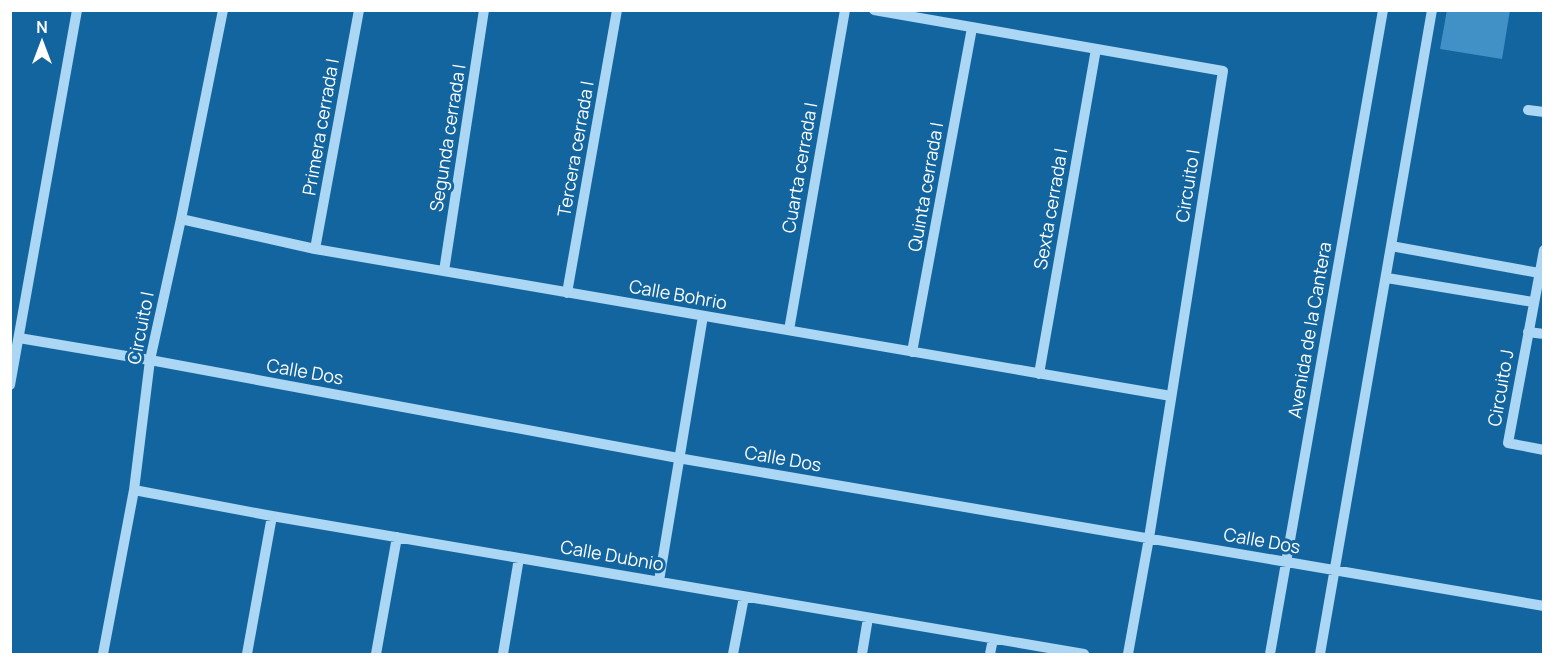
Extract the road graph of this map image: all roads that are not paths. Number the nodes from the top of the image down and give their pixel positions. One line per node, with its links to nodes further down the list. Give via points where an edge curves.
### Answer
1 (77, 10): 27 (street)
2 (223, 10): 14 (street, Circuito I)
3 (359, 10): 16 (street, Primera cerrada I)
4 (484, 10): 18 (street, Segunda cerrada I)
5 (617, 10): 21 (street, Tercera cerrada I)
6 (844, 10): 24 (street, Cuarta cerrada I)
7 (874, 10): 10 (street, Circuito I)
8 (1383, 10): 40 (street, Avenida de la Cantera)
9 (1432, 10): 15 (street)
10 (972, 28): 11 (street, Circuito I); 28 (street, Quinta cerrada I)
11 (1096, 49): 30 (street, Sexta cerrada I); 32 (street, Circuito I, via 1223,72)
12 (1528, 110): 13 (street)
13 (1544, 112)
14 (181, 219): 16 (street, Calle Bohrio); 29 (street, Circuito I)
15 (1391, 246): 19 (street); 20 (street)
16 (315, 249): 18 (street, Calle Bohrio)
17 (1543, 252): 19 (street, Circuito J)
18 (444, 271): 21 (street, Calle Bohrio)
19 (1539, 273): 22 (street, Circuito J)
20 (1387, 278): 22 (street); 41 (street)
21 (567, 293): 23 (street, Calle Bohrio)
22 (1533, 302): 25 (street, Circuito J)
23 (702, 316): 24 (street, Calle Bohrio); 34 (street)
24 (789, 330): 28 (street, Calle Bohrio)
25 (1528, 332): 26 (street); 33 (street, Circuito J, via 1508,443)
26 (1544, 334)
27 (19, 338): 29 (street, Calle Dos); 31 (street)
28 (912, 352): 30 (street, Calle Bohrio)
29 (150, 360): 34 (street, Calle Dos); 35 (street, Circuito I)
30 (1039, 374): 32 (street, Calle Bohrio)
31 (10, 385)
32 (1171, 396): 38 (street, Circuito I)
33 (1544, 450)
34 (678, 458): 38 (street, Calle Dos); 42 (street)
35 (134, 490): 36 (street, Calle Dubnio); 47 (street, Circuito I)
36 (272, 516): 37 (street, Calle Dubnio); 48 (street)
37 (397, 537): 39 (street, Calle Dubnio); 49 (street)
38 (1149, 538): 40 (street, Calle Dos); 55 (street, Circuito I)
39 (519, 558): 42 (street, Calle Dubnio); 50 (street)
40 (1286, 561): 41 (street, Calle Dos); 56 (street, Avenida de la Cantera)
41 (1335, 570): 44 (street, Calle Dos); 57 (street)
42 (659, 581): 43 (street, Calle Dubnio)
43 (744, 597): 45 (street, Calle Dubnio); 51 (street)
44 (1544, 606)
45 (868, 618): 46 (street, Calle Dubnio); 52 (street)
46 (993, 639): 53 (street); 54 (street, Calle Dubnio)
47 (103, 654)
48 (247, 654)
49 (376, 654)
50 (503, 654)
51 (733, 654)
52 (861, 654)
53 (990, 654)
54 (1083, 654)
55 (1128, 654)
56 (1270, 654)
57 (1320, 654)

